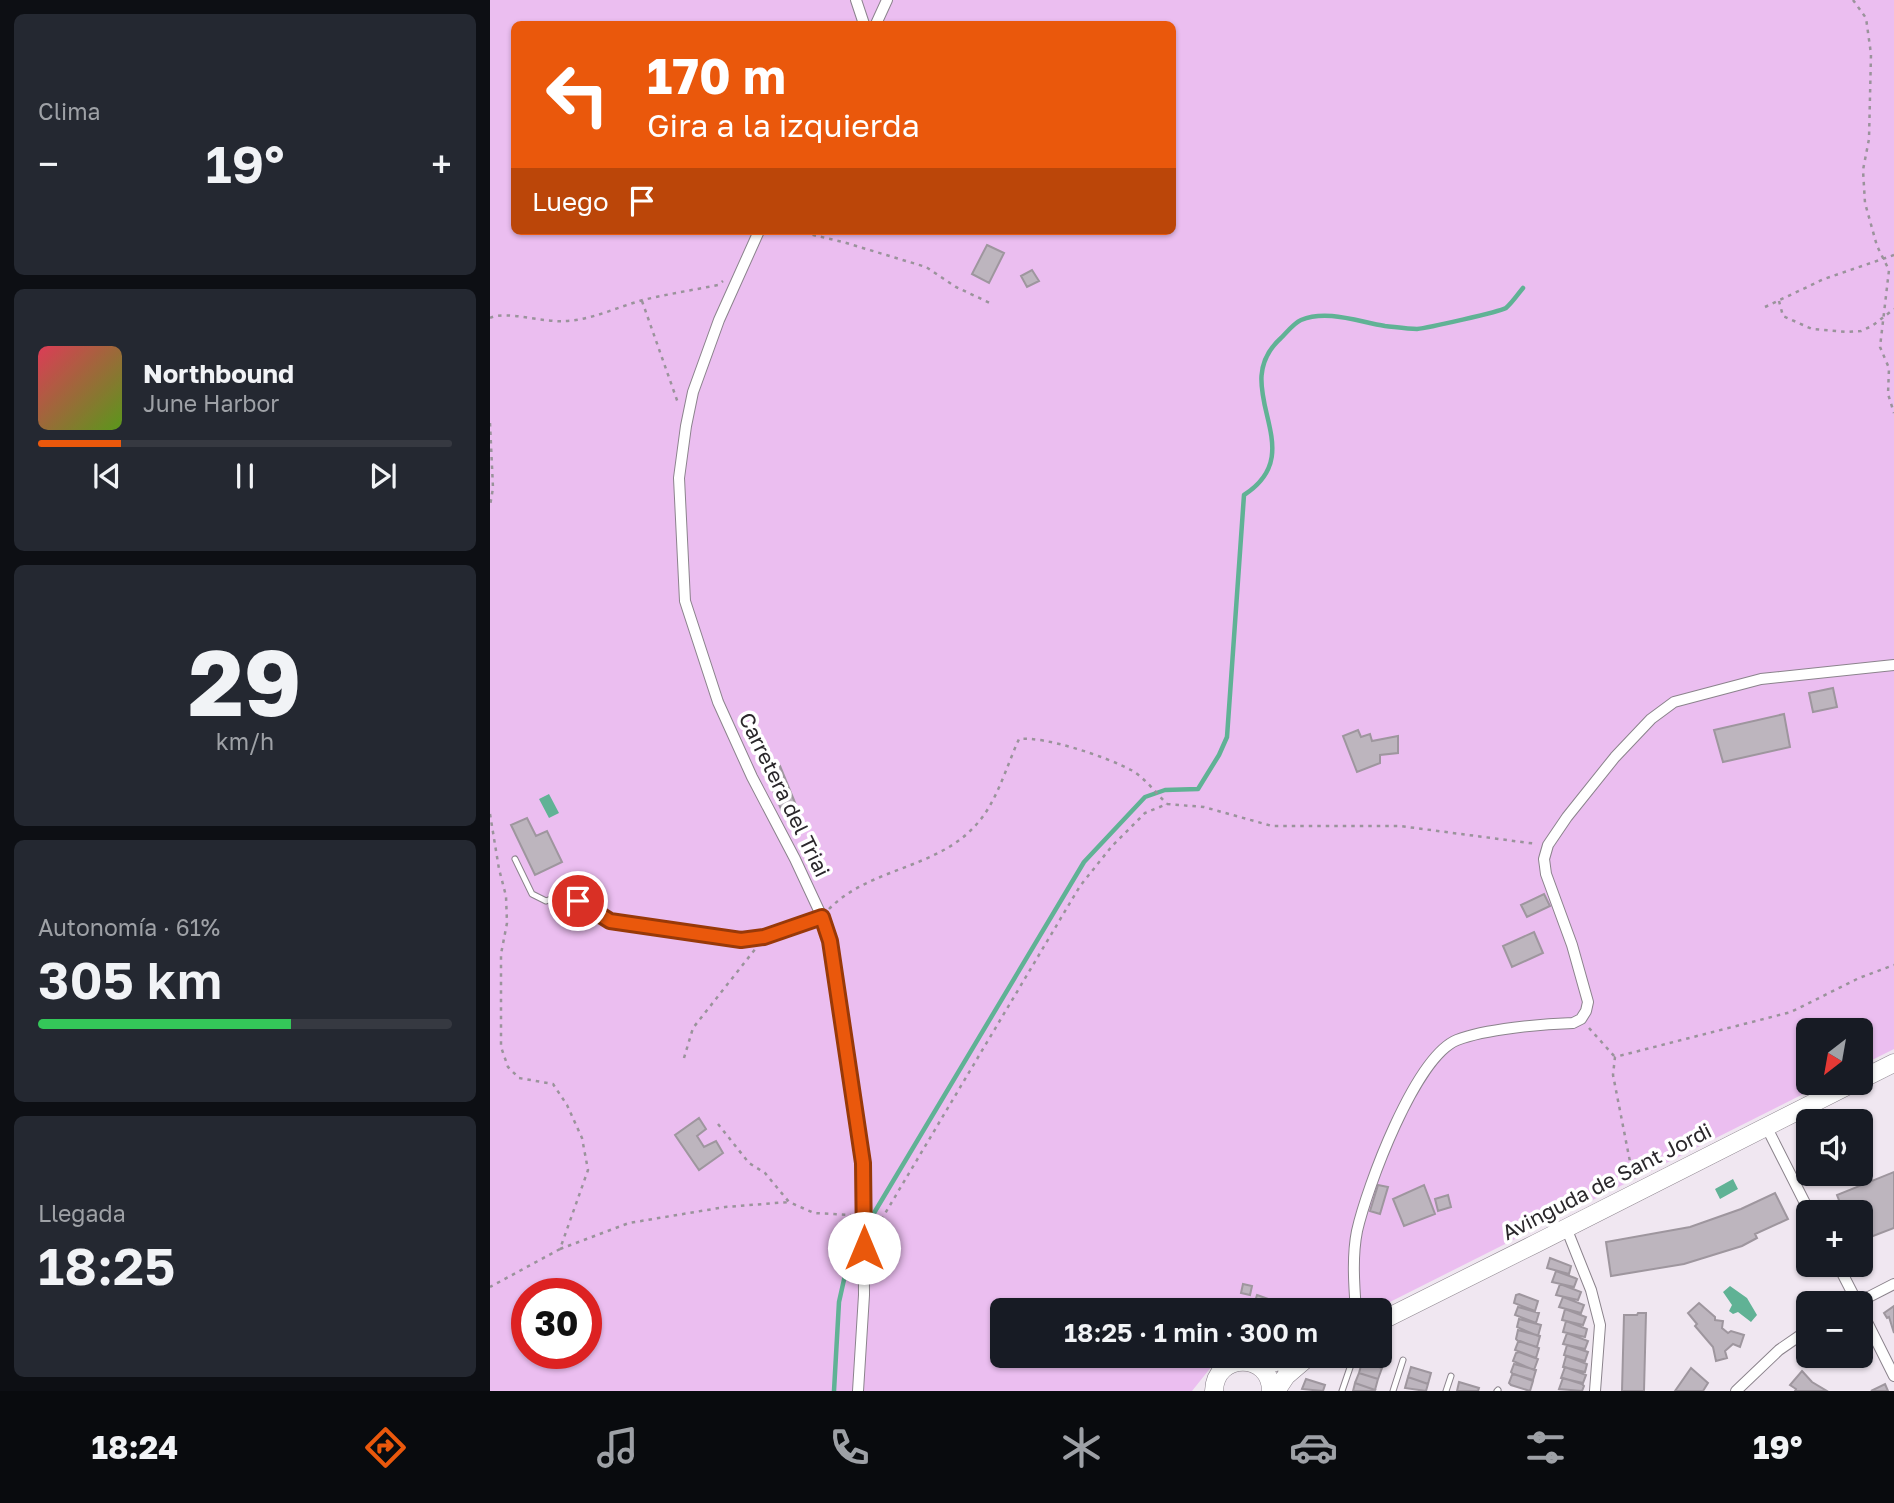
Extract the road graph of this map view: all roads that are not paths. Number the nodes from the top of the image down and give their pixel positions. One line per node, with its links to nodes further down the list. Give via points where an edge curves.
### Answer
1 (856, 0): 3 (street)
2 (887, 0): 4 (street)
3 (863, 21)
4 (877, 21)
5 (757, 235): 8 (street, Carretera del Triai, via 693,392 685,426 679,478 685,601 718,702)
6 (1894, 666): 17 (street, via 1761,680 1674,702 1615,757 1548,845 1544,859 1588,1002 1586,1011 1573,1023 1456,1040 1432,1060 1378,1163 1357,1233)
7 (515, 859): 8 (lane, via 532,894 546,901 566,893 610,921 741,940)
8 (822, 917): 29 (street, Carretera del Triai, via 830,941 863,1163 864,1295)
9 (1894, 1063): 10 (main road)
10 (1873, 1074)
11 (1827, 1096): 12 (main road, Avinguda de Sant Jordi)
12 (1766, 1126): 13 (street); 14 (main road, Avinguda de Sant Jordi)
13 (1803, 1200)
14 (1567, 1230): 18 (main road, Avinguda de Sant Jordi); 34 (street, via 1600,1325)
15 (1894, 1284): 16 (street)
16 (1873, 1296)
17 (1355, 1298)
18 (1392, 1316)
19 (1873, 1335): 27 (street)
20 (1796, 1338): 35 (street)
21 (1404, 1360): 32 (lane)
22 (1226, 1368): 28 (main road)
23 (1261, 1368): 30 (main road)
24 (1295, 1368): 30 (main road)
25 (1350, 1368): 31 (lane)
26 (1451, 1376): 33 (lane)
27 (1894, 1376)
28 (1213, 1386)
29 (858, 1391)
30 (1274, 1391)
31 (1342, 1391)
32 (1394, 1391)
33 (1446, 1391)
34 (1595, 1391)
35 (1736, 1391)

